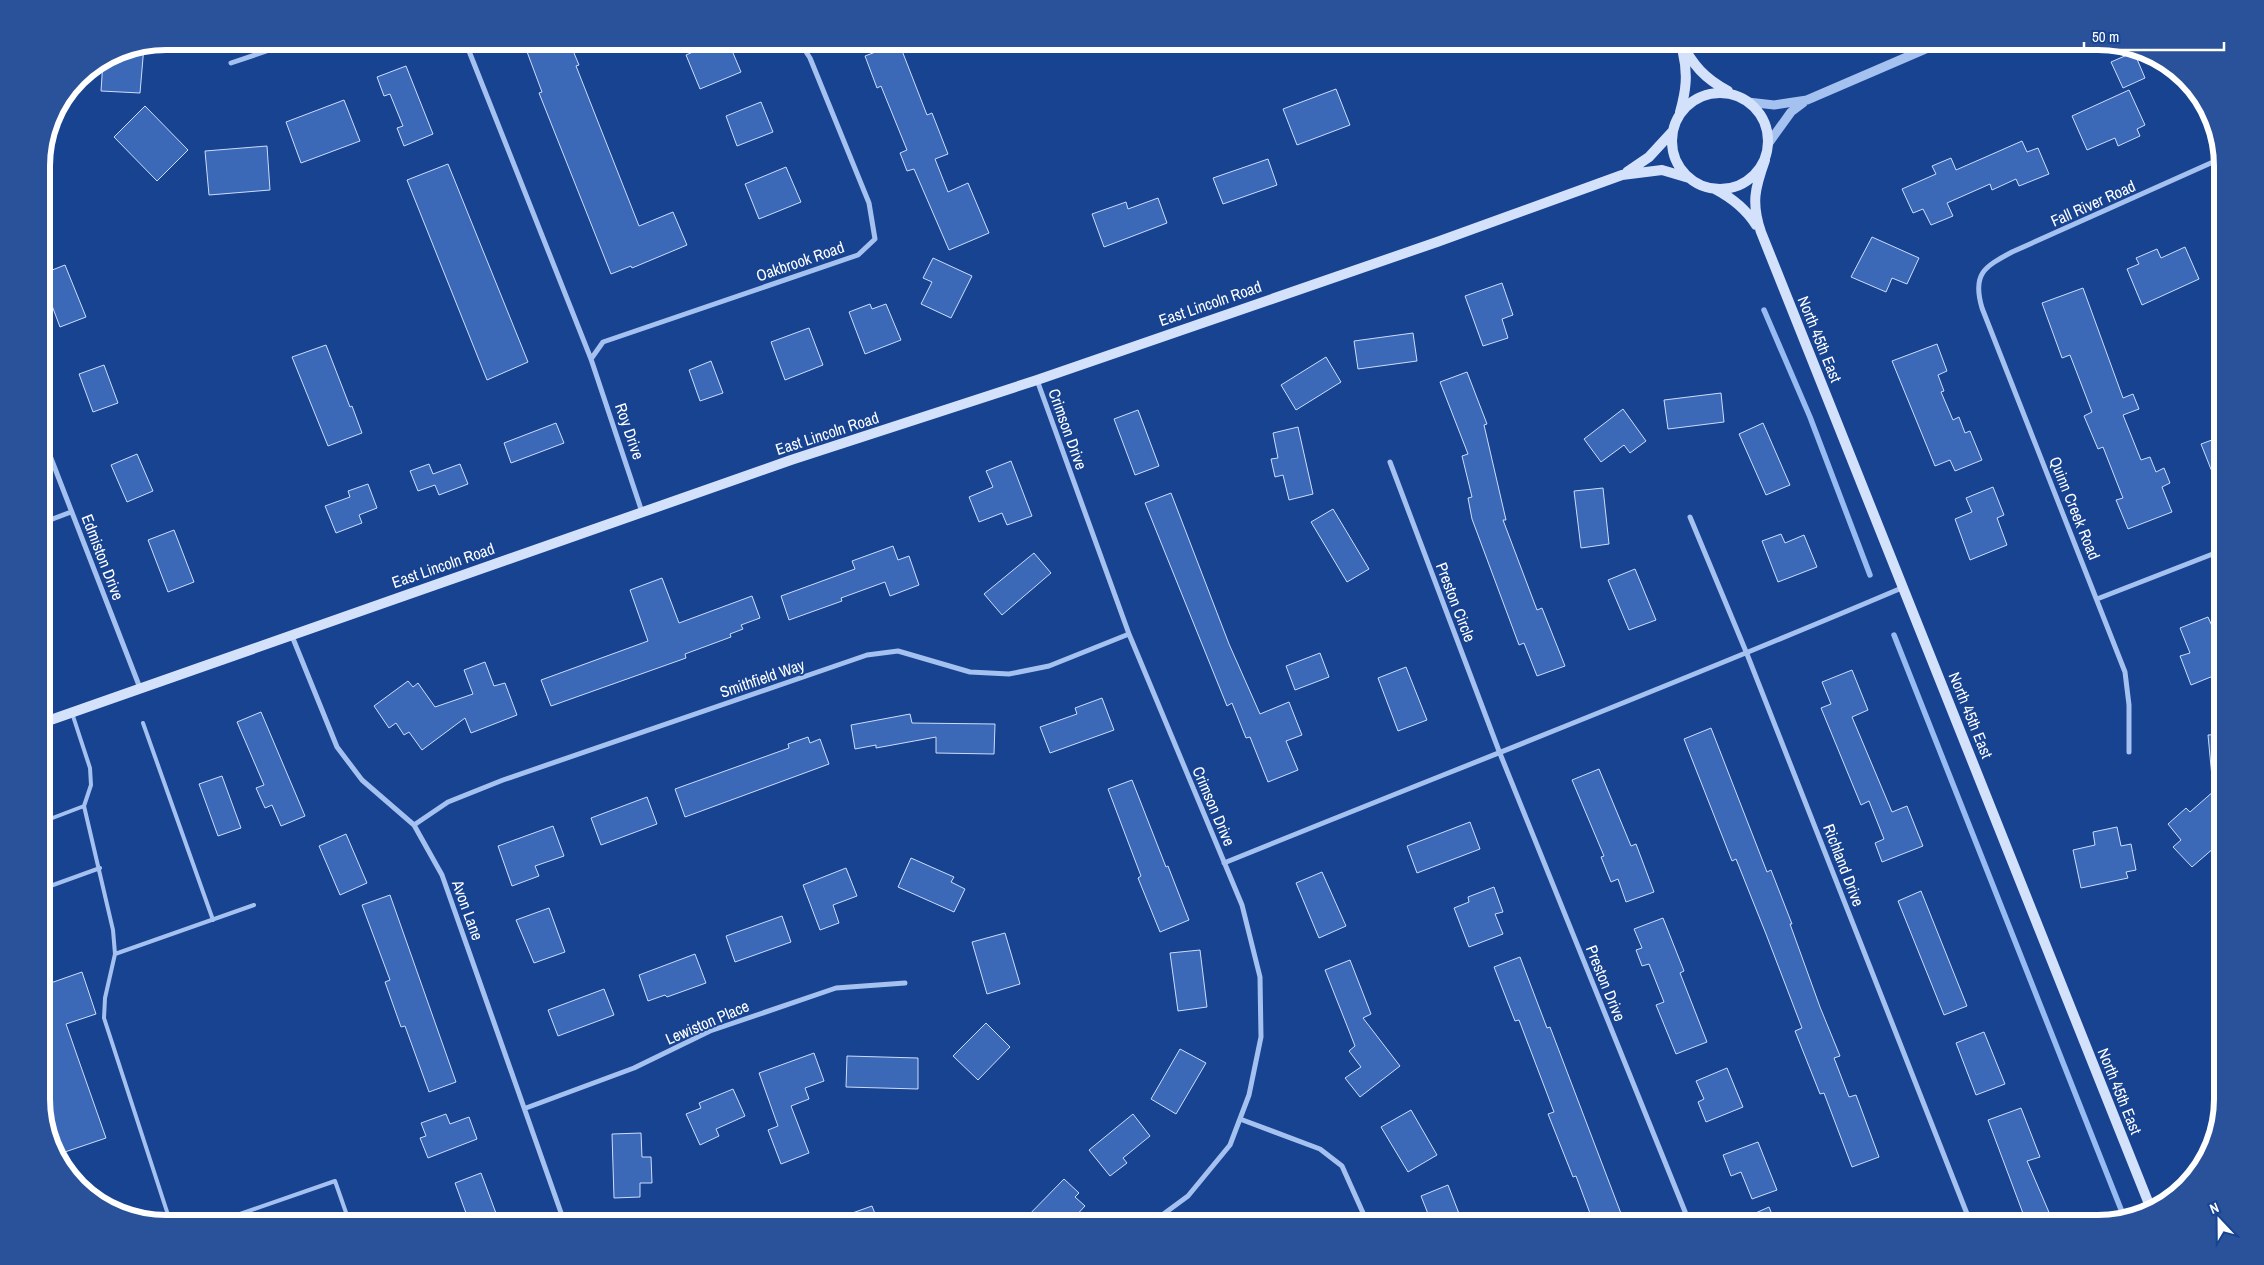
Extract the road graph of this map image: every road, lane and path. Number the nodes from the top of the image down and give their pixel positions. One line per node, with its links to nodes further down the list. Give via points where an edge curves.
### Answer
1 (270, 50): 7 (street)
2 (469, 50): 21 (street, Roy Drive)
3 (805, 50): 21 (street, Oakbrook Road, via 869,203 875,239 858,255 603,342)
4 (1682, 50): 11 (main road, via 1686,83)
5 (1685, 50): 8 (main road, via 1694,66 1711,82)
6 (1923, 50): 9 (street)
7 (232, 63)
8 (1734, 94): 10 (main road); 11 (main road, via 1718,92 1702,96 1688,104)
9 (1807, 100): 10 (street, via 1774,105); 13 (street, via 1790,112)
10 (1748, 102): 13 (main road, via 1760,113 1767,128)
11 (1678, 117): 12 (main road)
12 (1672, 132): 16 (main road, East Lincoln Road, via 1649,157); 17 (main road, via 1674,157)
13 (1768, 144): 14 (main road)
14 (1764, 160): 18 (main road, via 1744,183); 19 (main road, North 45th East, via 1754,201)
15 (2214, 162): 20 (street, Fall River Road, via 2012,252 1990,264)
16 (1622, 175): 17 (main road, East Lincoln Road, via 1662,170); 22 (main road, East Lincoln Road)
17 (1689, 178): 18 (main road)
18 (1714, 189): 19 (main road, North 45th East, via 1741,206)
19 (1761, 232): 30 (main road, North 45th East)
20 (1979, 277): 31 (street, Quinn Creek Road, via 1978,294 1982,308)
21 (592, 359): 26 (street, Roy Drive)
22 (1037, 380): 26 (main road, East Lincoln Road); 32 (street, Crimson Drive)
23 (50, 456): 25 (street, Edmiston Drive)
24 (1390, 462): 39 (street, Preston Circle)
25 (71, 512): 28 (street); 35 (street, Edmiston Drive)
26 (642, 512): 33 (main road, East Lincoln Road)
27 (1690, 517): 34 (street, Richland Drive)
28 (50, 520)
29 (2214, 554): 31 (street)
30 (1904, 587): 34 (street); 53 (main road, North 45th East)
31 (2097, 599): 40 (street, Quinn Creek Road, via 2125,672)
32 (1129, 634): 43 (street, Smithfield Way, via 1049,666 1009,674 970,672 898,651 867,655 503,780 448,802); 44 (street, Crimson Drive)
33 (292, 636): 35 (main road, East Lincoln Road); 43 (street, Avon Lane, via 337,747 362,780)
34 (1747, 654): 39 (street); 61 (street, Richland Drive)
35 (141, 689): 36 (main road, East Lincoln Road)
36 (72, 713): 37 (main road, East Lincoln Road); 41 (lane, via 90,768 91,785)
37 (50, 720)
38 (143, 723): 48 (lane)
39 (1499, 751): 44 (street); 60 (street, Preston Drive)
40 (2130, 752)
41 (84, 806): 42 (lane); 45 (lane)
42 (50, 819)
43 (414, 825): 51 (street, Avon Lane, via 442,875)
44 (1224, 863): 52 (street, Crimson Drive, via 1242,905 1260,977 1261,1037 1249,1095)
45 (100, 868): 46 (lane); 49 (lane)
46 (50, 886)
47 (254, 905): 48 (lane)
48 (214, 920): 49 (lane)
49 (115, 954): 54 (lane, via 104,1018)
50 (905, 983): 51 (street, Lewiston Place, via 836,988 710,1031 634,1068)
51 (526, 1108): 57 (street, Avon Lane)
52 (1240, 1119): 58 (street, Crimson Drive, via 1230,1145 1188,1196); 59 (street, via 1320,1149 1342,1166)
53 (2148, 1203)
54 (168, 1215)
55 (237, 1215): 56 (lane, via 335,1181)
56 (347, 1215)
57 (562, 1215)
58 (1162, 1215)
59 (1364, 1215)
60 (1686, 1215)
61 (1967, 1215)

